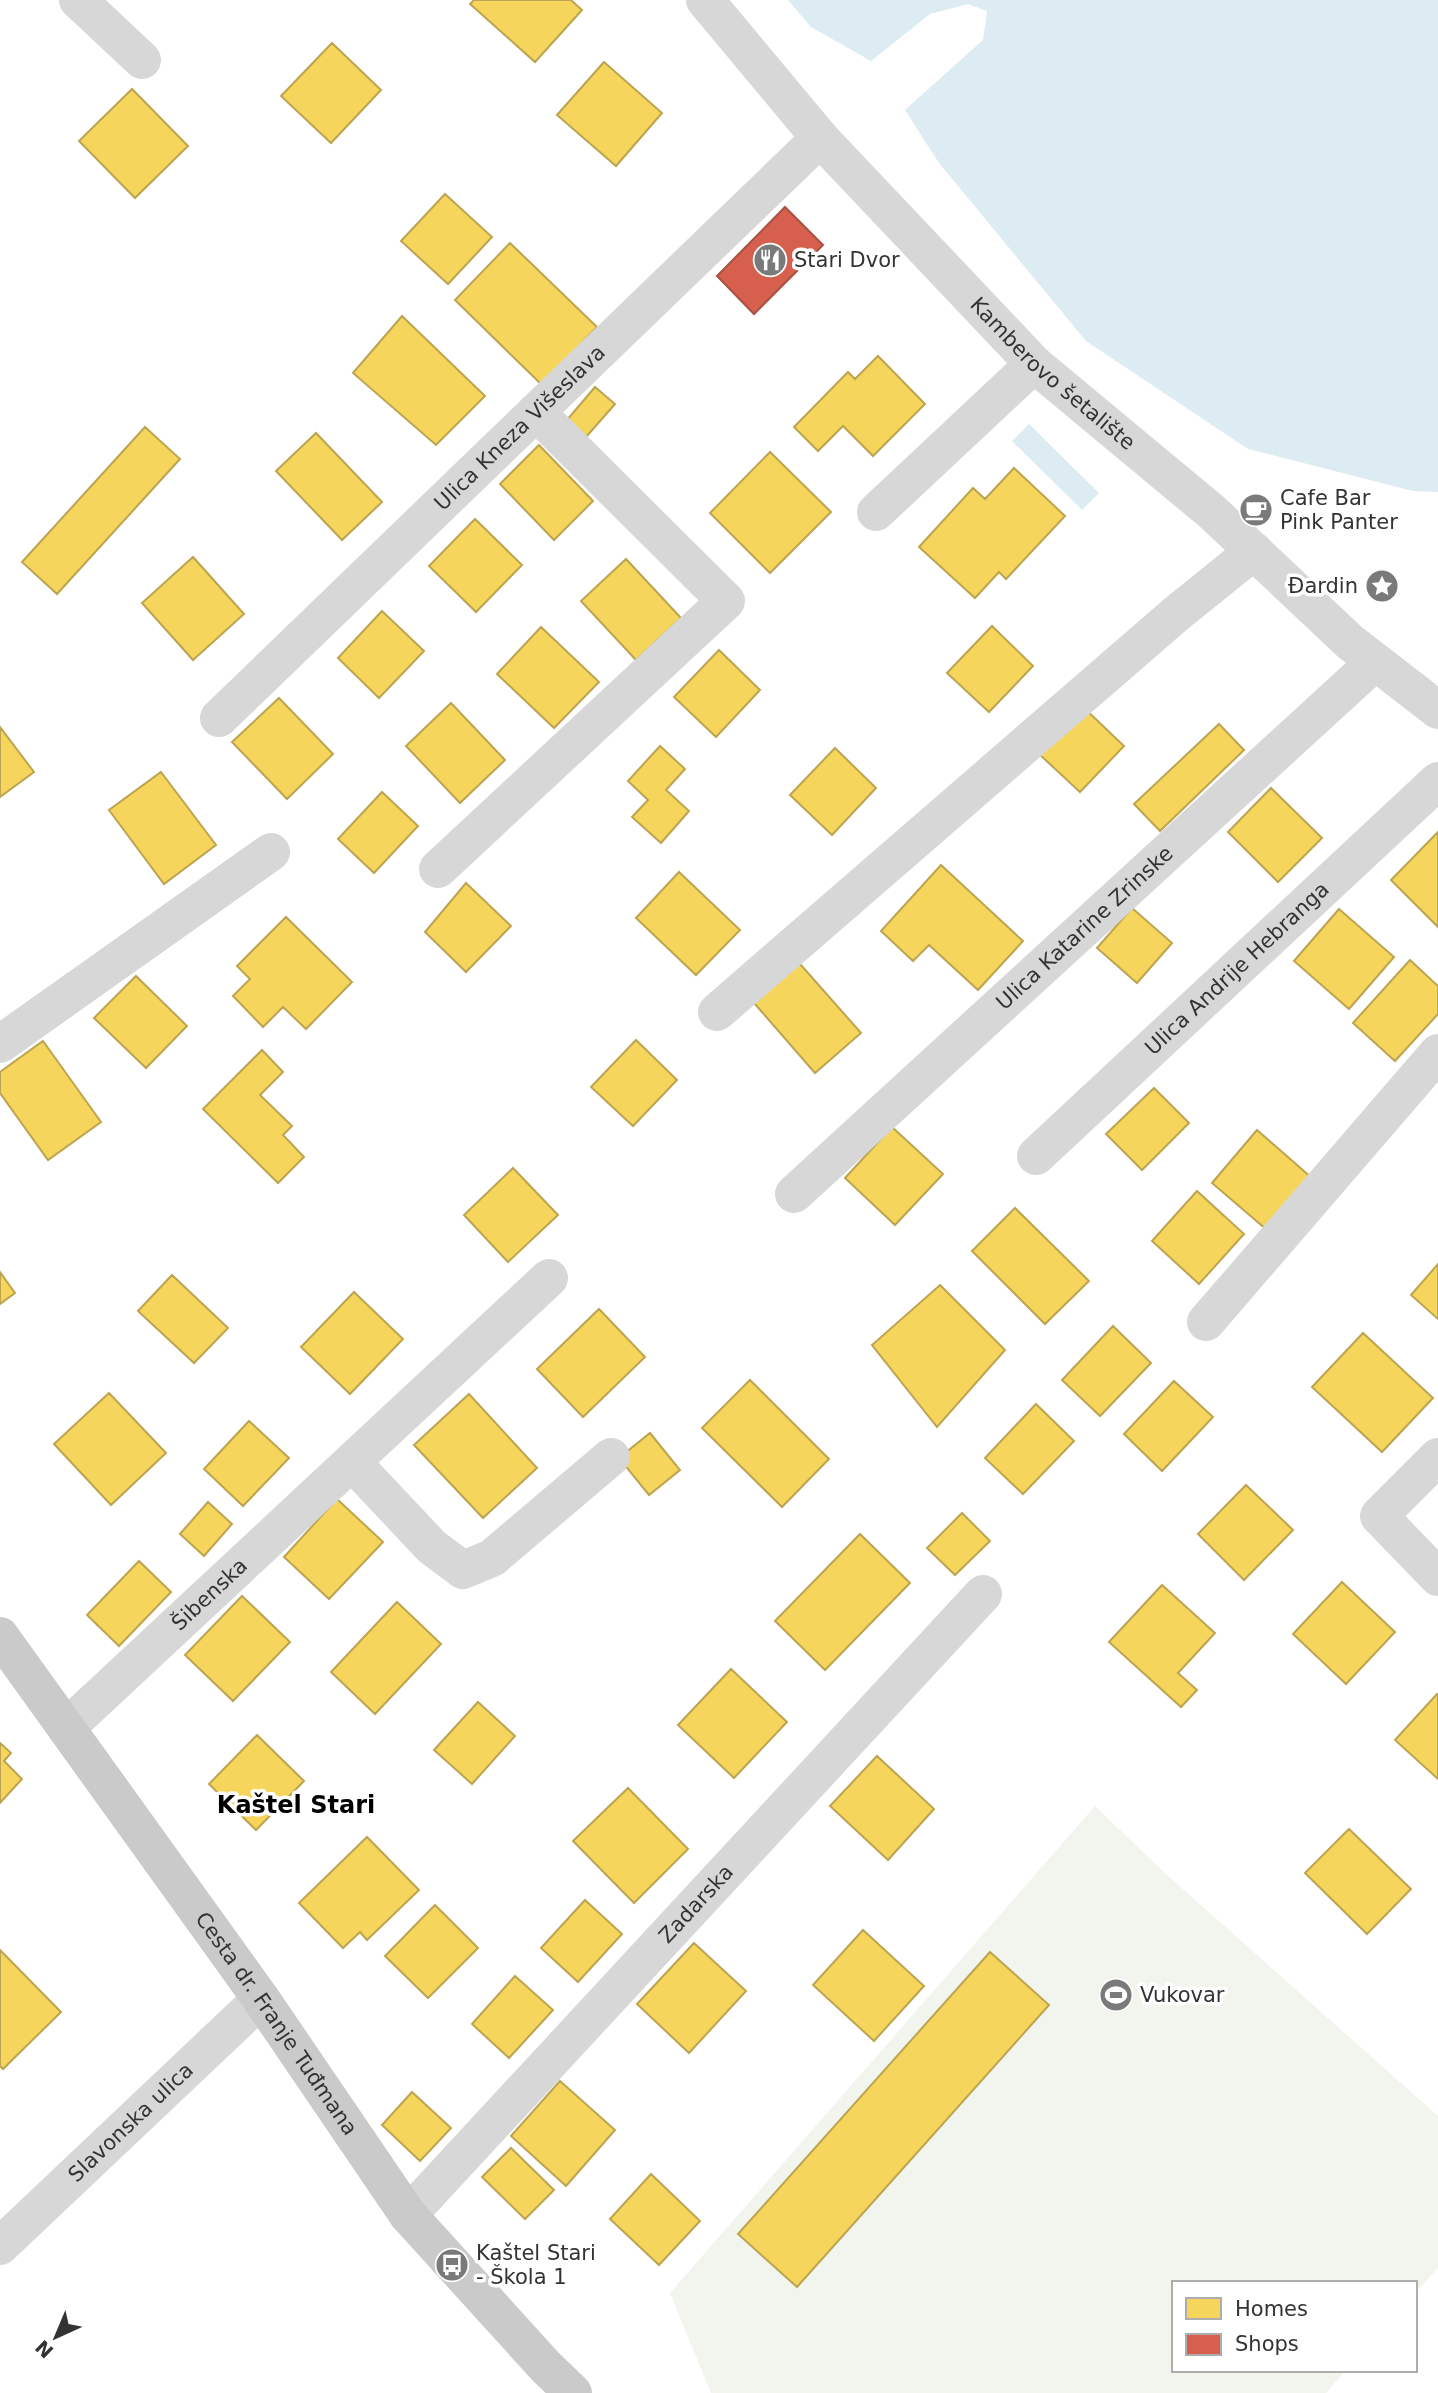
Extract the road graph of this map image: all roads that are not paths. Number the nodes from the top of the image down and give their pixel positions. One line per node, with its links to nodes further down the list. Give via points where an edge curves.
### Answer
1 (78, 0): 3 (street)
2 (705, 0): 4 (street, Kamberovo šetalište)
3 (142, 60)
4 (820, 138): 5 (street, Kamberovo šetalište); 6 (street, Ulica Kneza Višeslava)
5 (1034, 364): 7 (street); 8 (street, Kamberovo šetalište)
6 (536, 412): 11 (street, Ulica Kneza Višeslava); 14 (street, via 726,601)
7 (876, 512)
8 (1254, 551): 9 (street, Kamberovo šetalište); 15 (street)
9 (1376, 662): 10 (street, Kamberovo šetalište); 19 (street, Ulica Katarine Zrinske)
10 (1438, 710)
11 (219, 718)
12 (1438, 781): 18 (street, Ulica Andrije Hebranga)
13 (271, 852): 16 (street)
14 (438, 869)
15 (717, 1012)
16 (0, 1044)
17 (1438, 1053): 21 (street)
18 (1036, 1156)
19 (794, 1194)
20 (549, 1278): 24 (street, Šibenska)
21 (1206, 1322)
22 (611, 1457): 24 (street, via 492,1558 463,1570 432,1547)
23 (1438, 1457): 25 (street, via 1380,1516)
24 (352, 1462): 28 (street, Šibenska)
25 (1438, 1577)
26 (983, 1594): 30 (street, Zadarska)
27 (0, 1636): 28 (main road, Cesta dr. Franje Tuđmana)
28 (66, 1728): 29 (main road, Cesta dr. Franje Tuđmana)
29 (261, 1999): 30 (main road, Cesta dr. Franje Tuđmana); 31 (street, Slavonska ulica)
30 (408, 2215): 32 (main road, Cesta dr. Franje Tuđmana)
31 (0, 2246)
32 (573, 2393)

